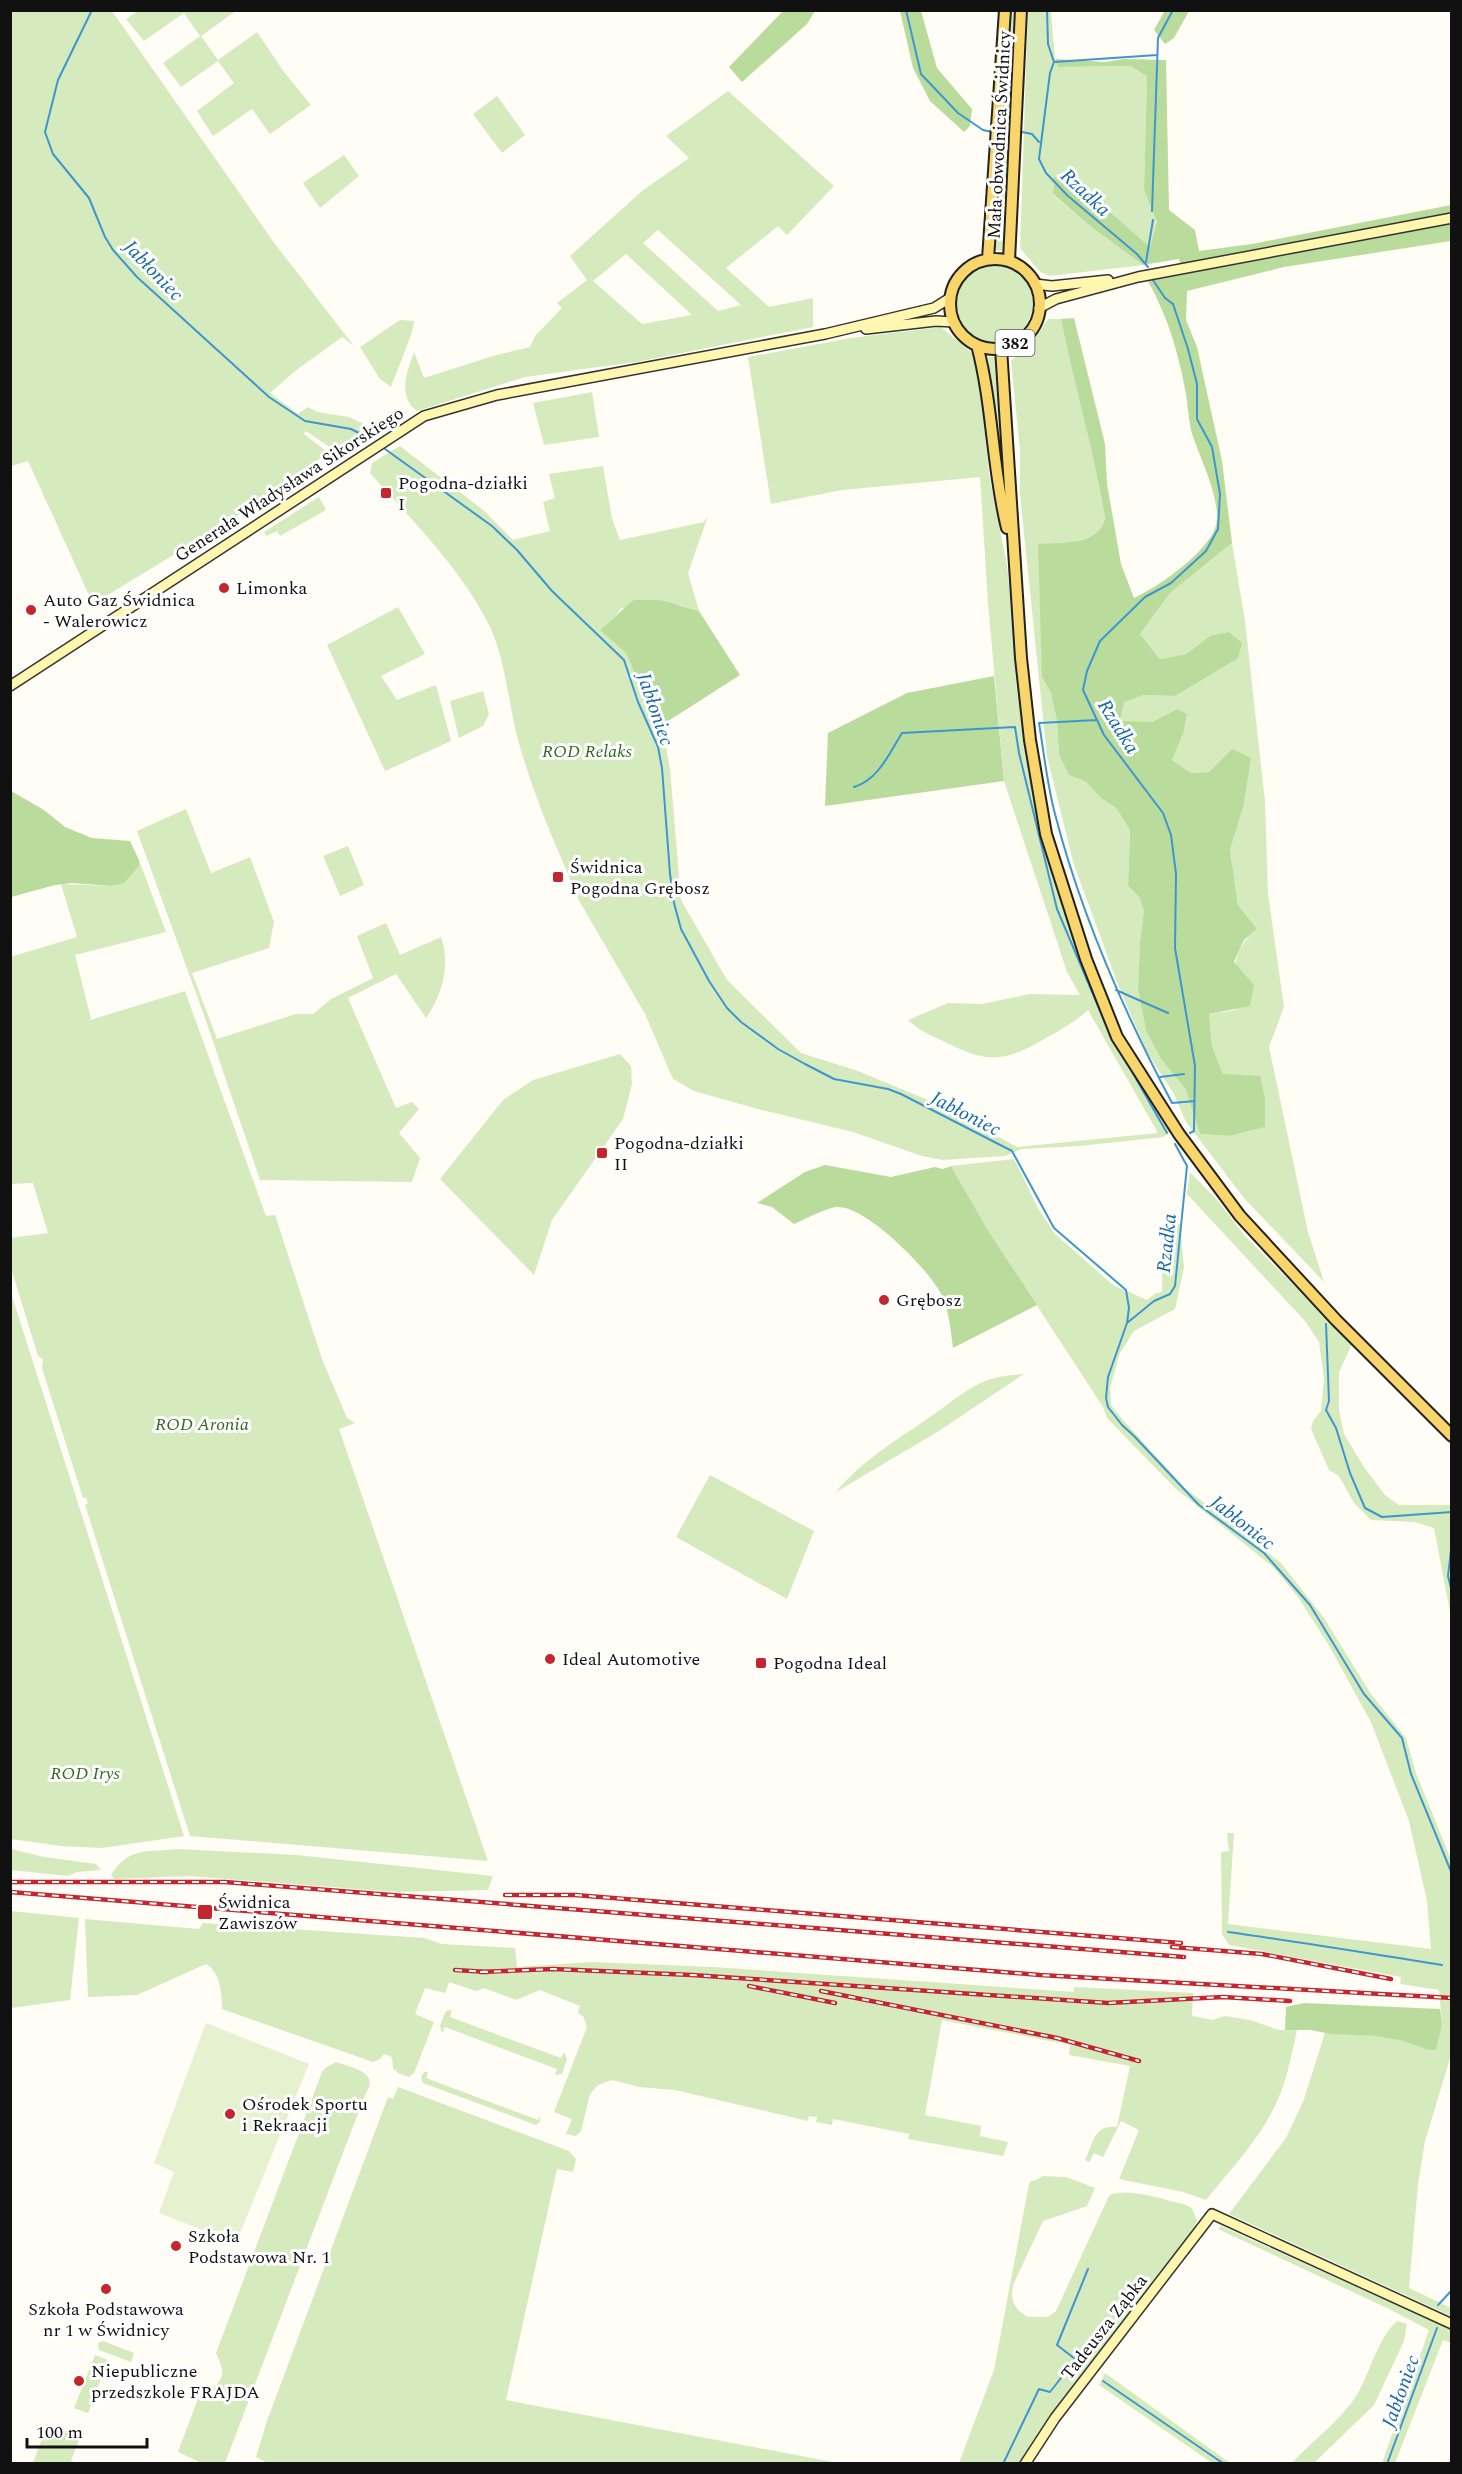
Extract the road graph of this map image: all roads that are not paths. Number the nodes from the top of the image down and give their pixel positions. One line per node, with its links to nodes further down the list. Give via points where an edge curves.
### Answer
1 (1005, 10): 4 (main road, Mała obwodnica Świdnicy)
2 (1021, 10): 5 (main road, Mała obwodnica Świdnicy)
3 (1452, 218): 6 (street, 382)
4 (988, 259): 5 (main road); 8 (main road, via 963,272)
5 (1009, 261): 7 (main road, via 1029,274)
6 (1137, 277): 7 (street, 382, via 1052,286); 9 (street, 382, via 1056,299)
7 (1035, 284): 9 (main road, 382)
8 (950, 298): 10 (main road); 11 (street, Generała Władysława Sikorskiego, via 934,308)
9 (1040, 308): 13 (main road, 382, via 1031,330 1013,345)
10 (954, 322): 11 (street, Generała Władysława Sikorskiego); 12 (main road, 382, via 963,336)
11 (825, 334): 15 (street, Generała Władysława Sikorskiego, via 497,395 424,416)
12 (977, 345): 13 (main road, 382); 14 (main road, via 984,370 999,492)
13 (1002, 348): 14 (main road)
14 (1014, 557): 16 (main road, via 1028,729 1046,834 1086,959 1117,1037 1179,1134 1240,1216)
15 (10, 686)
16 (1452, 1437)
17 (1452, 2324): 18 (street, Tadeusza Ząbka, via 1212,2214 1055,2418)
18 (1025, 2463)

